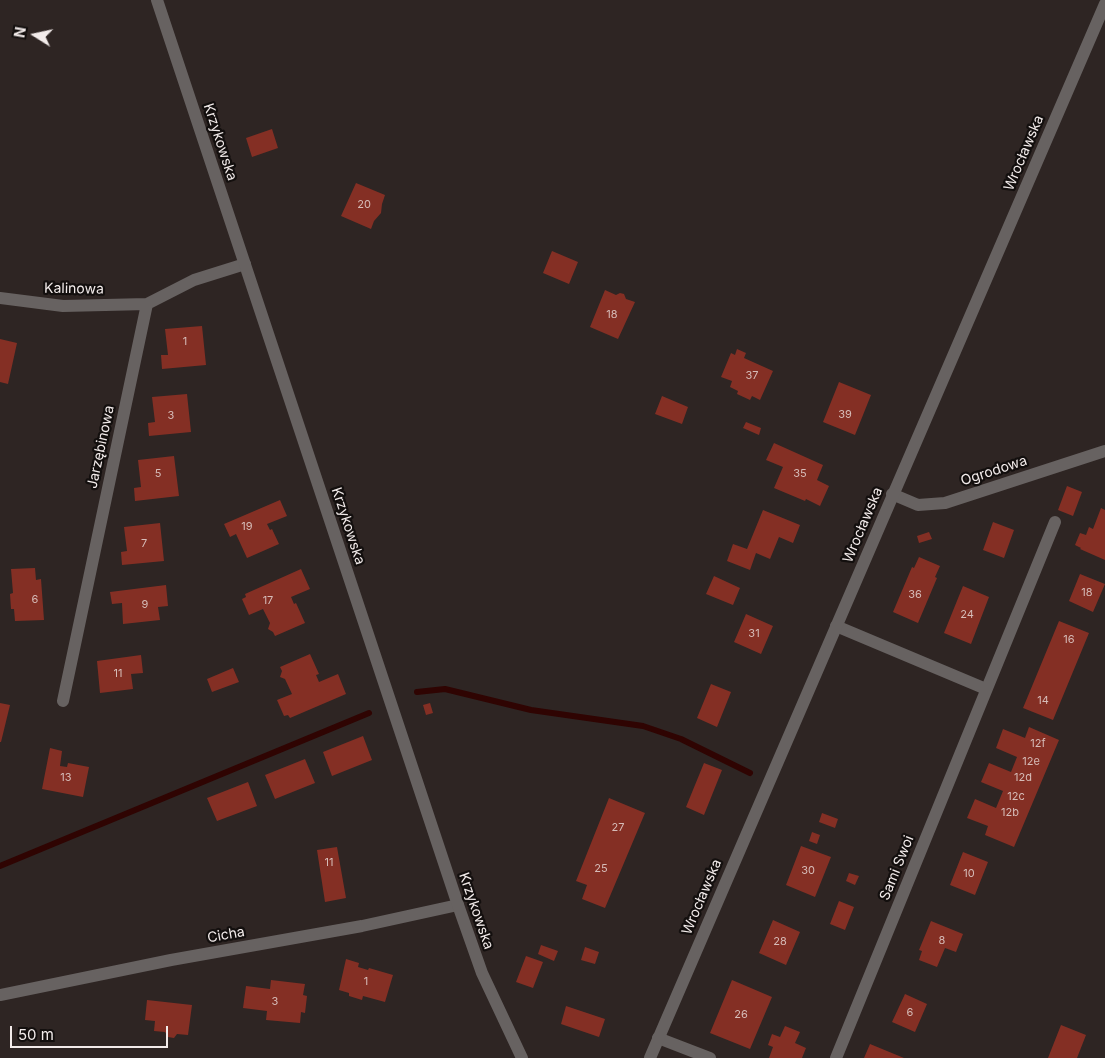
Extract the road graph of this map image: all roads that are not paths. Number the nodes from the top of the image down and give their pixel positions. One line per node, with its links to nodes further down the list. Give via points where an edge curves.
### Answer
1 (157, 0): 3 (street, Krzykowska)
2 (1105, 4): 7 (street, Wrocławska)
3 (245, 264): 5 (street, via 194,280); 12 (street, Krzykowska)
4 (0, 298): 5 (street, Kalinowa, via 62,306)
5 (147, 304): 11 (street, Jarzębinowa)
6 (1105, 451): 7 (street, Ogrodowa, via 944,503 918,506)
7 (892, 494): 9 (street, Wrocławska)
8 (1055, 522): 10 (street, Sami Swoi)
9 (836, 626): 10 (street); 14 (street, Wrocławska)
10 (986, 689): 18 (street, Sami Swoi)
11 (63, 701)
12 (458, 905): 13 (street, Cicha); 15 (street, Krzykowska, via 482,974)
13 (0, 994)
14 (658, 1038): 16 (street, Wrocławska); 17 (street)
15 (522, 1058)
16 (650, 1058)
17 (710, 1058)
18 (836, 1058)

